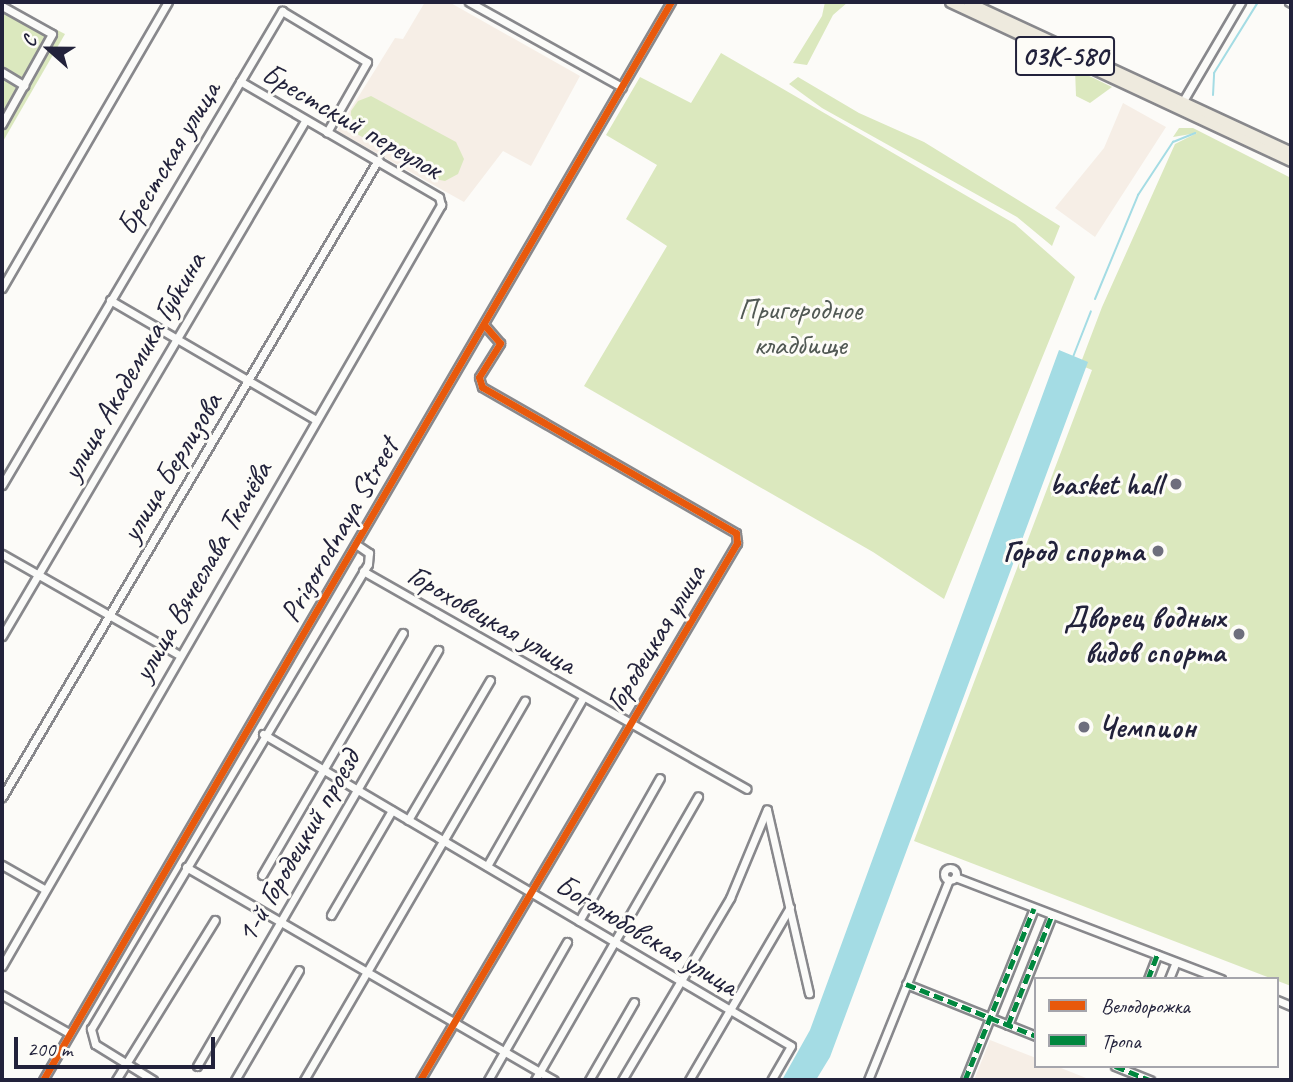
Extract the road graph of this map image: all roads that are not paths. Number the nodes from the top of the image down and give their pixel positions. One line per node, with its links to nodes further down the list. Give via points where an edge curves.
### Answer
1 (168, 2): 20 (street)
2 (468, 2): 11 (street)
3 (671, 2): 11 (street, Prigorodnaya Street)
4 (950, 2): 12 (main road, 03К-580)
5 (968, 2): 12 (main road, 03К-580)
6 (1241, 2): 12 (street)
7 (2, 6): 10 (street, via 52,34)
8 (2, 72): 10 (street)
9 (240, 82): 13 (street, Брестский переулок); 15 (street, Брестская улица, via 279,13 285,11 367,62); 21 (street, Брестская улица)
10 (24, 85): 14 (street)
11 (622, 87): 22 (street, Prigorodnaya Street)
12 (1182, 105): 16 (main road, 03К-580); 18 (main road, 03К-580)
13 (305, 121): 15 (street, Брестский переулок); 23 (street, улица Академика Губкина)
14 (2, 123)
15 (327, 132): 17 (street, Брестский переулок)
16 (1291, 152)
17 (378, 160): 19 (street, Брестский переулок); 24 (street, улица Берлизова)
18 (1291, 161)
19 (442, 200): 25 (street, улица Вячеслава Ткачёва)
20 (2, 288)
21 (110, 300): 23 (street); 26 (street, Брестская улица)
22 (485, 326): 27 (street, Prigorodnaya Street); 41 (street, Городецкая улица, via 500,343 480,377 482,387 737,538)
23 (175, 338): 24 (street); 30 (street, улица Академика Губкина)
24 (249, 380): 25 (street); 31 (street, улица Берлизова)
25 (316, 420): 35 (street, улица Вячеслава Ткачёва)
26 (2, 485)
27 (357, 545): 29 (street, via 369,553); 37 (street, Prigorodnaya Street)
28 (2, 554): 30 (street)
29 (363, 571): 38 (street, Гороховецкая улица); 40 (street)
30 (38, 575): 31 (street); 33 (street, улица Академика Губкина)
31 (108, 615): 35 (street); 47 (street, улица Берлизова)
32 (403, 632): 43 (street)
33 (2, 636)
34 (438, 650): 45 (street, 1-й Городецкий проезд)
35 (179, 655): 58 (street, улица Вячеслава Ткачёва)
36 (490, 680): 50 (street)
37 (268, 696): 40 (street); 55 (street, Prigorodnaya Street)
38 (583, 698): 41 (street, Гороховецкая улица); 53 (street)
39 (525, 701): 51 (street)
40 (281, 703): 42 (street)
41 (630, 724): 46 (street, Гороховецкая улица); 59 (street, Городецкая улица)
42 (263, 734): 43 (street, Боголюбовская улица); 54 (street)
43 (325, 771): 45 (street, Боголюбовская улица); 56 (street)
44 (660, 778): 65 (street)
45 (356, 789): 49 (street, Боголюбовская улица); 66 (street, 1-й Городецкий проезд)
46 (746, 789)
47 (2, 797)
48 (698, 797): 68 (street)
49 (392, 810): 50 (street, Боголюбовская улица); 62 (street)
50 (408, 820): 51 (street, Боголюбовская улица)
51 (444, 841): 53 (street, Боголюбовская улица); 73 (street)
52 (2, 865): 58 (street)
53 (486, 866): 59 (street, Боголюбовская улица)
54 (186, 867): 57 (street); 66 (street)
55 (166, 869): 57 (street); 86 (street, Prigorodnaya Street)
56 (262, 875)
57 (179, 878): 89 (street, via 91,1029 95,1044)
58 (44, 889): 71 (street, улица Вячеслава Ткачёва)
59 (531, 893): 65 (street, Боголюбовская улица); 84 (street, Городецкая улица)
60 (790, 907): 77 (street, via 767,809 730,898); 79 (street); 82 (street)
61 (1034, 908): 63 (street); 78 (street, via 952,878); 83 (street)
62 (331, 915)
63 (1052, 915): 69 (street); 85 (street)
64 (215, 920): 89 (street)
65 (579, 921): 68 (street, Боголюбовская улица)
66 (280, 922): 73 (street); 90 (street, 1-й Городецкий проезд)
67 (567, 942): 88 (street)
68 (615, 942): 77 (street, Боголюбовская улица); 92 (street)
69 (1157, 955): 70 (street); 74 (street)
70 (1176, 962): 75 (street); 76 (street)
71 (2, 966)
72 (299, 970): 96 (street)
73 (366, 972): 84 (street); 97 (street)
74 (1149, 977)
75 (1170, 977)
76 (1216, 977)
77 (680, 980): 82 (street, Боголюбовская улица); 103 (street)
78 (906, 984): 83 (street); 106 (street)
79 (809, 993)
80 (2, 995): 86 (street)
81 (634, 1002): 102 (street)
82 (730, 1010): 104 (street); 105 (street, Боголюбовская улица, via 791,1046)
83 (990, 1018): 85 (street); 107 (street)
84 (455, 1023): 88 (street); 98 (street, Городецкая улица)
85 (1008, 1025): 87 (street)
86 (69, 1033): 93 (street, Prigorodnaya Street)
87 (1034, 1035)
88 (505, 1052): 92 (street); 99 (street)
89 (128, 1065): 94 (street); 95 (street)
90 (197, 1066)
91 (1132, 1070): 108 (street)
92 (540, 1072): 100 (street); 101 (street)
93 (43, 1080)
94 (116, 1080)
95 (153, 1080)
96 (235, 1080)
97 (304, 1080)
98 (420, 1080)
99 (488, 1080)
100 (535, 1080)
101 (554, 1080)
102 (589, 1080)
103 (622, 1080)
104 (688, 1080)
105 (771, 1080)
106 (868, 1080)
107 (965, 1080)
108 (1150, 1080)

